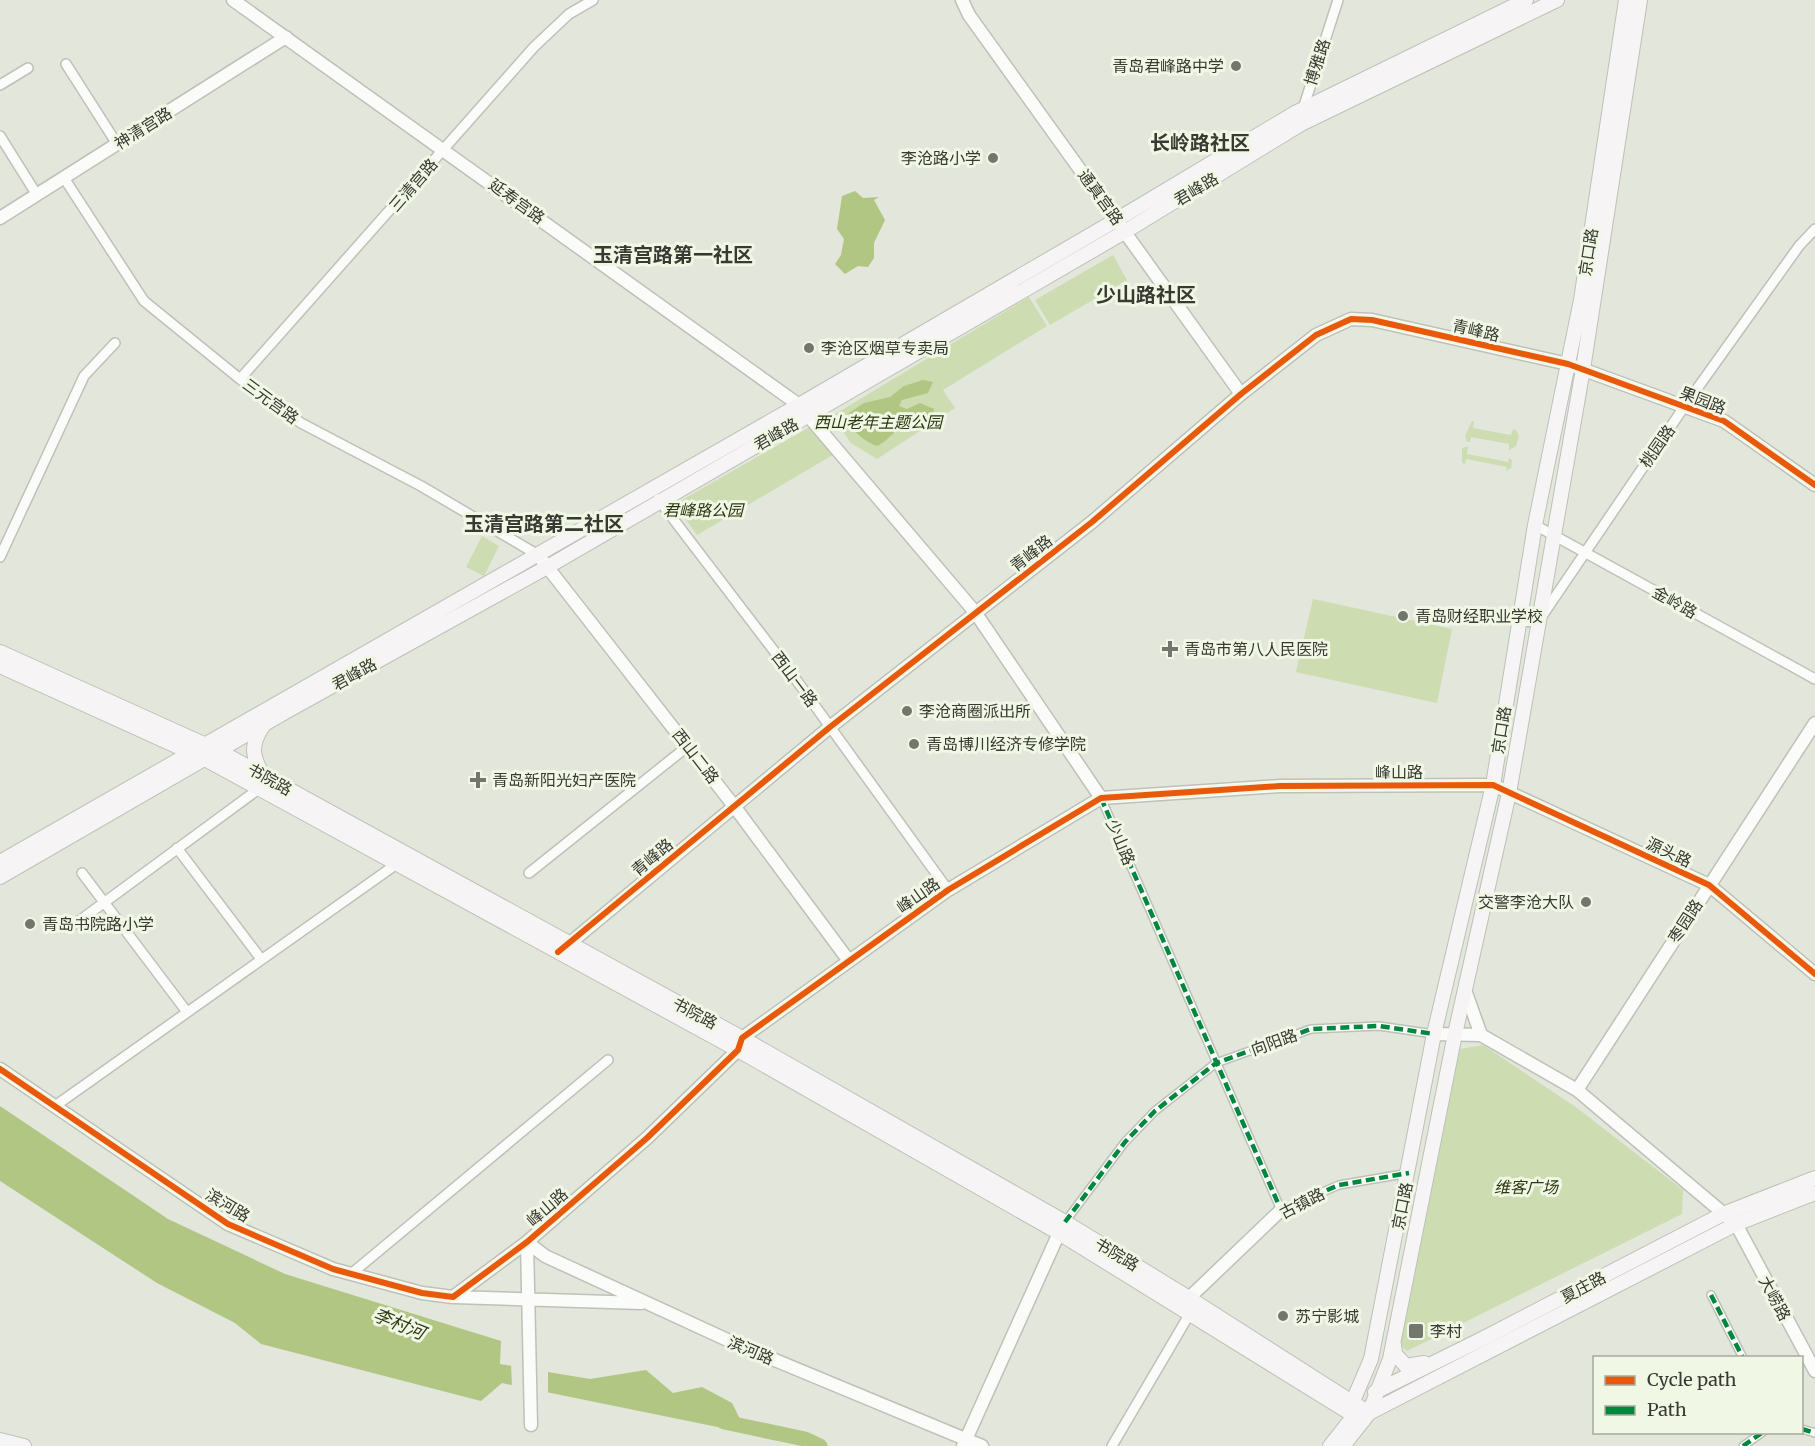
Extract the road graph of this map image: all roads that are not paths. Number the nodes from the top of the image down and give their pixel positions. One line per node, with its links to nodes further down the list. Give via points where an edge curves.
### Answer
1 (233, 0): 9 (street, 延寿宫路)
2 (593, 0): 17 (street, 三清宫路, via 570,14 534,47)
3 (962, 0): 21 (street, 通真宫路)
4 (1338, 0): 13 (street, 博雅路)
5 (1526, 0): 13 (main road, 君峰路)
6 (1557, 0): 14 (main road, 君峰路)
7 (1626, 0): 24 (main road, 京口路)
8 (1640, 0): 25 (main road, 京口路)
9 (286, 37): 16 (street, 神清宫路); 17 (street, 延寿宫路)
10 (66, 64): 16 (street)
11 (28, 68): 12 (street)
12 (0, 85)
13 (1302, 109): 14 (street, 博雅路); 21 (main road, 君峰路)
14 (1302, 124): 21 (main road, 君峰路)
15 (0, 136): 19 (street)
16 (117, 144): 18 (street, 神清宫路)
17 (445, 149): 26 (street, 三清宫路); 29 (street, 延寿宫路)
18 (64, 178): 19 (street, 神清宫路); 26 (street, 三元宫路, via 144,301)
19 (37, 195): 20 (street, 神清宫路)
20 (0, 218)
21 (1122, 225): 27 (street, 通真宫路); 29 (main road, 君峰路)
22 (1815, 230): 28 (street, 桃园路, via 1799,246)
23 (115, 343): 36 (street, via 84,376)
24 (1568, 364): 25 (street, 果园路); 27 (street, 青峰路, via 1372,320 1351,319 1316,335); 32 (main road, 京口路)
25 (1583, 369): 28 (street, 果园路); 33 (main road, 京口路)
26 (240, 379): 35 (street, 三元宫路, via 301,423 421,486)
27 (1241, 394): 38 (street, 青峰路, via 1092,522)
28 (1684, 406): 30 (street, 果园路, via 1724,421); 34 (street, 桃园路)
29 (804, 409): 31 (main road, 君峰路); 38 (street, 少山路)
30 (1815, 484)
31 (655, 495): 35 (main road, 君峰路); 37 (main road, 君峰路); 46 (street, 西山一路)
32 (1535, 525): 33 (street, 金岭路); 39 (main road, 京口路)
33 (1553, 535): 34 (street, 金岭路); 40 (main road, 京口路)
34 (1583, 552): 40 (street, 桃园路); 43 (street, 金岭路)
35 (538, 555): 37 (street, 西山二路); 47 (main road, 君峰路)
36 (0, 557)
37 (549, 566): 45 (main road, 君峰路); 48 (street, 西山二路)
38 (975, 612): 46 (street, 青峰路); 55 (street, 少山路)
39 (1519, 621): 40 (street); 53 (main road, 京口路)
40 (1538, 622): 54 (main road, 京口路)
41 (0, 652): 47 (main road, 书院路)
42 (0, 666): 50 (main road, 书院路)
43 (1815, 679)
44 (1815, 723): 63 (street, 枣园路)
45 (263, 725): 49 (main road, 君峰路); 52 (main road, via 255,736 252,753)
46 (830, 727): 56 (street, 青峰路); 64 (street, 西山一路)
47 (203, 744): 49 (main road, 书院路); 50 (main road, 君峰路)
48 (687, 746): 56 (street, 西山二路); 61 (street)
49 (219, 751): 51 (main road, 君峰路); 52 (main road, 书院路)
50 (189, 753): 51 (main road, 书院路); 58 (main road, 君峰路)
51 (206, 759): 52 (main road, 书院路); 62 (main road, 君峰路)
52 (261, 782): 57 (street); 59 (main road, 书院路); 67 (main road, 书院路)
53 (1493, 785): 54 (street, 源头路); 55 (street, 峰山路, via 1280,786); 73 (main road, 京口路)
54 (1509, 793): 63 (street, 源头路); 71 (main road, 京口路)
55 (1101, 798): 64 (street, 峰山路); 78 (street, 少山路)
56 (734, 806): 67 (street, 青峰路); 69 (street, 西山二路)
57 (177, 848): 65 (street); 68 (street)
58 (0, 862)
59 (398, 863): 67 (main road, 书院路); 68 (street)
60 (82, 873): 65 (street)
61 (529, 873)
62 (0, 877)
63 (1709, 885): 70 (street, 源头路); 80 (street, 枣园路)
64 (948, 890): 69 (street, 峰山路)
65 (103, 902): 66 (street); 72 (street)
66 (75, 924)
67 (563, 948): 76 (main road, 书院路)
68 (261, 958): 72 (street)
69 (849, 960): 76 (street, 峰山路)
70 (1815, 974)
71 (1466, 990): 74 (main road, 京口路); 75 (street)
72 (187, 1012): 81 (street)
73 (1434, 1034): 74 (street, 向阳路); 78 (street, 向阳路, via 1379,1026 1311,1029); 82 (main road, 京口路)
74 (1455, 1034): 75 (street, 向阳路); 97 (main road, 京口路)
75 (1481, 1035): 80 (street, 向阳路)
76 (740, 1044): 88 (main road, 书院路); 89 (street, 峰山路, via 648,1138)
77 (608, 1060): 90 (street)
78 (1216, 1063): 85 (street, 少山路); 88 (street, 向阳路, via 1155,1111 1125,1142)
79 (0, 1069): 81 (street, 滨河路)
80 (1577, 1090): 86 (street, 向阳路)
81 (55, 1106): 90 (street, 滨河路, via 228,1224)
82 (1409, 1173): 85 (street, 古镇路, via 1339,1185); 102 (main road, 京口路, via 1371,1359)
83 (1815, 1178): 86 (main road, 夏庄路)
84 (1815, 1193): 87 (main road, 夏庄路)
85 (1281, 1210): 93 (street, 古镇路)
86 (1723, 1214): 87 (street, 向阳路); 99 (main road, 夏庄路)
87 (1736, 1224): 100 (street, 大崂路); 103 (main road, 夏庄路)
88 (1062, 1228): 93 (main road, 书院路); 96 (main road, 书院路); 107 (street, 向阳路)
89 (527, 1242): 92 (street, 峰山路); 94 (street); 95 (street, 滨河路, via 545,1256)
90 (351, 1274): 92 (street, 滨河路)
91 (1711, 1295): 98 (street)
92 (453, 1297): 94 (street, 滨河路)
93 (1190, 1298): 102 (main road, 书院路)
94 (527, 1299): 95 (street, 滨河路); 104 (street)
95 (646, 1303): 107 (street, 滨河路)
96 (1190, 1315): 103 (main road, 书院路); 110 (street)
97 (1393, 1341): 99 (main road, via 1395,1354 1406,1366); 101 (main road, 京口路)
98 (1742, 1356)
99 (1438, 1361): 101 (main road, 夏庄路)
100 (1815, 1371)
101 (1378, 1390): 102 (main road, 夏庄路); 103 (main road, 京口路)
102 (1353, 1401): 103 (main road, 书院路)
103 (1362, 1417): 111 (main road, 京口路); 112 (main road, 京口路)
104 (531, 1425)
105 (1760, 1434): 113 (street)
106 (0, 1440): 108 (main road)
107 (965, 1442): 109 (street, 滨河路)
108 (24, 1446)
109 (982, 1446)
110 (1112, 1446)
111 (1330, 1446)
112 (1343, 1446)
113 (1743, 1446)

